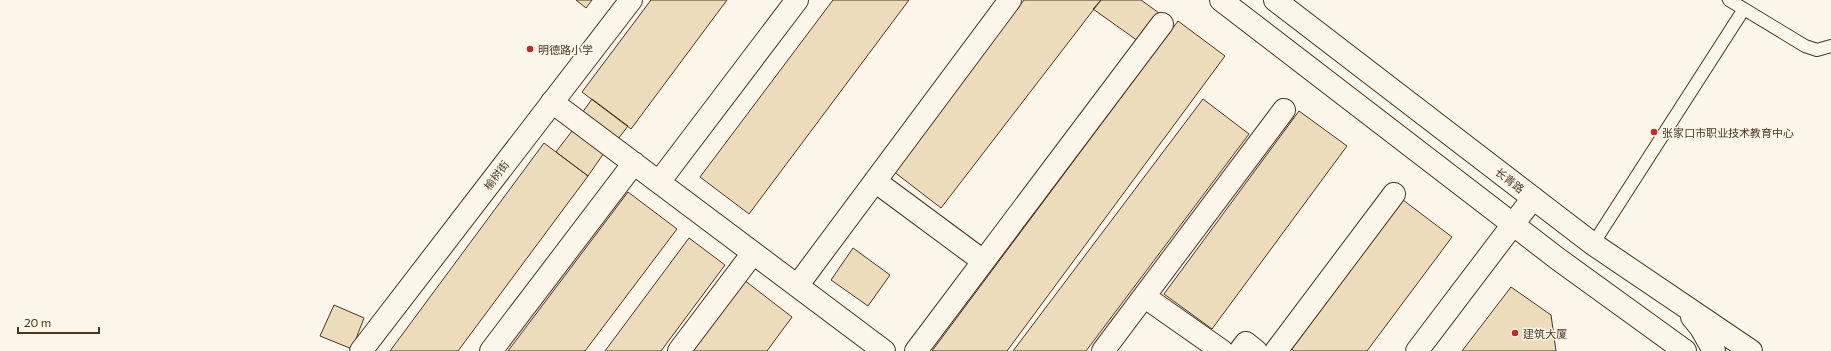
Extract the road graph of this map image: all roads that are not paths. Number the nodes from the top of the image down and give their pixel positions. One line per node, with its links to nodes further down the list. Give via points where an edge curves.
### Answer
1 (631, 0): 10 (street, 榆树街)
2 (797, 0): 14 (street)
3 (1010, 0): 13 (street)
4 (1220, 0): 17 (street)
5 (1275, 0): 16 (street, 长青路)
6 (1729, 0): 7 (lane)
7 (1744, 9): 9 (lane, via 1805,46 1817,50); 18 (lane)
8 (1162, 24): 20 (street)
9 (1831, 46)
10 (552, 102): 12 (street); 26 (street, 榆树街)
11 (1284, 110): 22 (street)
12 (634, 163): 14 (street); 27 (street)
13 (875, 181): 20 (street); 21 (street)
14 (659, 182): 19 (street)
15 (1394, 194): 34 (street)
16 (1532, 198): 17 (street); 18 (street, 长青路)
17 (1512, 224): 24 (street); 35 (street)
18 (1592, 244): 23 (street, 长青路)
19 (753, 253): 21 (street); 28 (street)
20 (984, 261): 29 (street)
21 (797, 286): 25 (street)
22 (1145, 297): 30 (street); 31 (street)
23 (1676, 301): 38 (street, via 1701,328); 39 (street, 长青路)
24 (1636, 317): 36 (street); 37 (street)
25 (871, 347)
26 (362, 351)
27 (491, 351)
28 (679, 351)
29 (916, 351)
30 (1103, 351)
31 (1222, 351)
32 (1240, 351): 33 (street, via 1246,343)
33 (1256, 351)
34 (1276, 351)
35 (1417, 351)
36 (1665, 351)
37 (1685, 351)
38 (1714, 351)
39 (1751, 351)

